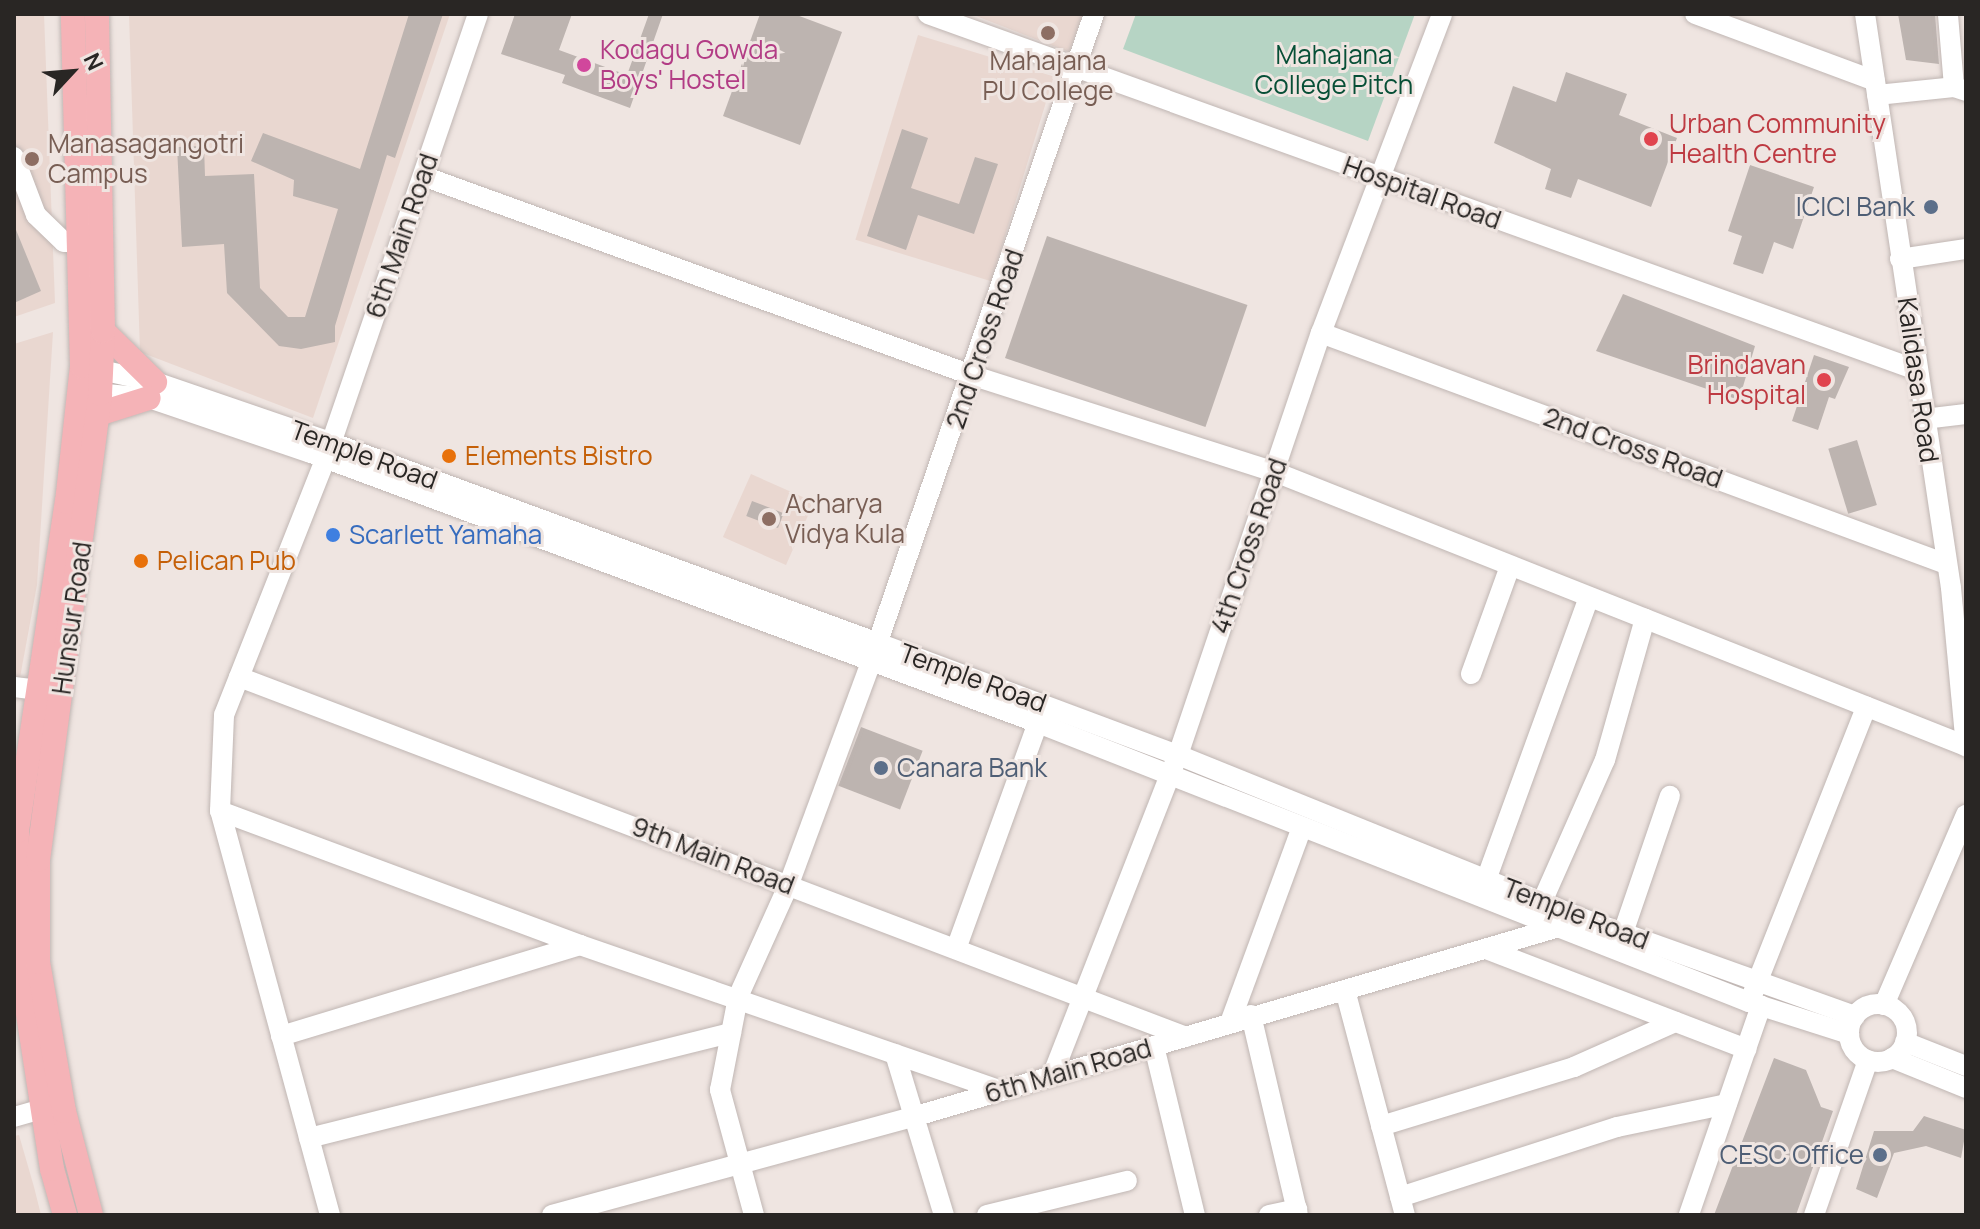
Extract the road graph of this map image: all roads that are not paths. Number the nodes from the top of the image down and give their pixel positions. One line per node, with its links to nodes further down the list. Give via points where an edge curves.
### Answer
1 (73, 14): 16 (main road)
2 (97, 14): 19 (main road, Hunsur Road)
3 (478, 14): 14 (street, 6th Main Road)
4 (928, 14): 10 (street, Hospital Road)
5 (1094, 14): 10 (street, 2nd Cross Road)
6 (1442, 14): 15 (street, 4th Cross Road)
7 (1695, 14): 11 (street)
8 (1865, 14): 11 (street, Kalidasa Road)
9 (1948, 15): 12 (street)
10 (1076, 65): 15 (street, Hospital Road); 23 (street, 2nd Cross Road)
11 (1876, 88): 12 (street); 18 (street, Kalidasa Road)
12 (1960, 89)
13 (14, 157): 16 (street, via 36,215 64,242)
14 (423, 176): 23 (street); 28 (street, 6th Main Road)
15 (1377, 177): 20 (street, 4th Cross Road); 22 (street, Hospital Road)
16 (80, 242): 21 (main road)
17 (1966, 249): 18 (street)
18 (1900, 259): 22 (street, Kalidasa Road)
19 (103, 331): 21 (main road, Hunsur Road); 24 (main road)
20 (1321, 333): 29 (street, 4th Cross Road); 30 (street, 2nd Cross Road)
21 (92, 367): 24 (street, Temple Road); 25 (main road, Hunsur Road)
22 (1917, 370): 27 (street, Kalidasa Road)
23 (974, 376): 29 (street); 35 (street, 2nd Cross Road)
24 (152, 390): 25 (main road); 28 (street, Temple Road)
25 (92, 400): 39 (main road); 91 (main road, Hunsur Road, via 38,860 38,962 64,1111)
26 (1966, 414): 27 (street)
27 (1924, 419): 30 (street, Kalidasa Road)
28 (328, 450): 35 (street, Temple Road); 37 (street, 6th Main Road)
29 (1275, 472): 31 (street); 43 (street, 4th Cross Road)
30 (1946, 564): 32 (street, Kalidasa Road)
31 (1510, 566): 33 (street); 36 (street)
32 (1958, 587): 42 (street, Kalidasa Road)
33 (1589, 597): 34 (street); 49 (street)
34 (1645, 619): 40 (street); 51 (street, via 1605,760)
35 (874, 652): 41 (street, Temple Road); 43 (street, Temple Road); 50 (street, 2nd Cross Road)
36 (1471, 674)
37 (239, 677): 46 (street, 6th Main Road, via 224,715); 50 (street, 9th Main Road)
38 (14, 687): 39 (street)
39 (39, 690): 60 (main road, via 17,831)
40 (1866, 707): 42 (street); 58 (street)
41 (1038, 723): 44 (street, Temple Road); 56 (street)
42 (1966, 746)
43 (1178, 755): 44 (street, 4th Cross Road); 49 (street, Temple Road)
44 (1169, 778): 48 (street, Temple Road); 61 (street, 4th Cross Road)
45 (1670, 796): 54 (street)
46 (220, 811): 55 (street); 69 (street, 6th Main Road)
47 (1966, 815): 64 (street)
48 (1301, 830): 53 (street, Temple Road); 65 (street)
49 (1486, 880): 51 (street, Temple Road)
50 (789, 884): 56 (street, 9th Main Road); 62 (street, 2nd Cross Road)
51 (1542, 902): 52 (street, Temple Road)
52 (1581, 918): 53 (street, 6th Main Road); 54 (street, Temple Road)
53 (1555, 928): 57 (street, 6th Main Road); 63 (street, Temple Road)
54 (1623, 933): 58 (street, Temple Road)
55 (580, 945): 62 (street); 69 (street)
56 (956, 949): 61 (street, 9th Main Road)
57 (1486, 949): 59 (street, 6th Main Road); 66 (street)
58 (1759, 982): 63 (street); 67 (street, Temple Road)
59 (1345, 990): 65 (street, 6th Main Road); 84 (street)
60 (19, 995): 81 (main road)
61 (1084, 996): 70 (street, 9th Main Road); 77 (street, 4th Cross Road)
62 (738, 997): 68 (street, 2nd Cross Road); 74 (street)
63 (1755, 1004): 67 (street, Temple Road); 72 (street)
64 (1884, 1005): 67 (street, via 1868,1005); 73 (street, via 1902,1017)
65 (1241, 1017): 70 (street, 6th Main Road); 89 (street)
66 (1675, 1022): 72 (street); 84 (street, via 1574,1067)
67 (1852, 1025): 75 (street, via 1858,1054)
68 (731, 1033): 85 (street); 86 (street, 2nd Cross Road, via 720,1090)
69 (281, 1036): 85 (street, 6th Main Road)
70 (1186, 1037): 71 (street, 6th Main Road)
71 (1154, 1046): 77 (street, 6th Main Road); 97 (street)
72 (1746, 1049): 80 (street)
73 (1898, 1050): 75 (street); 76 (street); 78 (street)
74 (895, 1054): 79 (street); 83 (street)
75 (1868, 1060): 100 (street)
76 (1966, 1066)
77 (1052, 1076): 79 (street, 6th Main Road)
78 (1966, 1088)
79 (1001, 1091): 83 (street, 6th Main Road)
80 (1727, 1104): 88 (street, via 1617,1127); 99 (street)
81 (42, 1109): 82 (street); 90 (main road)
82 (14, 1117)
83 (913, 1117): 86 (street, 6th Main Road); 95 (street)
84 (1381, 1126): 88 (street)
85 (309, 1138): 92 (street, 6th Main Road)
86 (740, 1164): 93 (street, 6th Main Road); 94 (street, 2nd Cross Road)
87 (1127, 1181): 96 (street)
88 (1402, 1206)
89 (1298, 1212): 98 (street)
90 (65, 1215)
91 (91, 1215)
92 (330, 1215)
93 (552, 1215)
94 (754, 1215)
95 (944, 1215)
96 (987, 1215)
97 (1195, 1215)
98 (1269, 1215)
99 (1689, 1215)
100 (1814, 1215)

